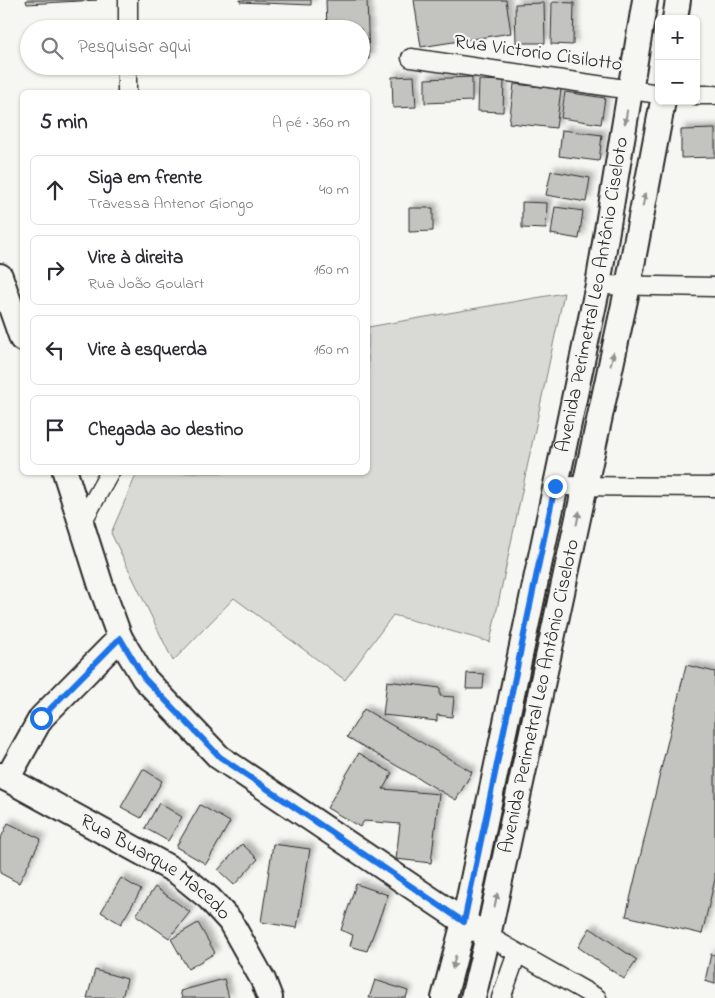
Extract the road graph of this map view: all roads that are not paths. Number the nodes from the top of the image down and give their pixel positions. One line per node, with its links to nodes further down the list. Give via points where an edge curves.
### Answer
1 (128, 0): 5 (street)
2 (645, 0): 8 (street, Avenida Perimetral Leo Antônio Ciseloto)
3 (678, 0): 4 (street)
4 (676, 15)
5 (128, 20)
6 (411, 58): 8 (street, Rua Victorio Cisilotto)
7 (127, 75): 9 (street)
8 (631, 89): 10 (street, Rua Victorio Cisilotto); 15 (street, Avenida Perimetral Leo Antônio Ciseloto, one-way to 15)
9 (127, 90)
10 (655, 93)
11 (700, 95): 12 (street)
12 (715, 95)
13 (662, 105): 16 (street, Avenida Perimetral Leo Antônio Ciseloto, one-way to 13)
14 (0, 276): 18 (street)
15 (598, 285): 16 (street); 21 (street, Avenida Perimetral Leo Antônio Ciseloto)
16 (628, 286): 17 (street); 22 (street, Avenida Perimetral Leo Antônio Ciseloto, one-way to 16)
17 (715, 287)
18 (20, 333)
19 (66, 475): 24 (street)
20 (108, 475): 24 (street)
21 (555, 486): 22 (street); 26 (street, Avenida Perimetral Leo Antônio Ciseloto)
22 (585, 487): 23 (street); 27 (street, Avenida Perimetral Leo Antônio Ciseloto, one-way to 22)
23 (715, 487)
24 (82, 524): 25 (street)
25 (120, 638): 28 (street, via 41,718); 29 (street, via 144,678 220,757)
26 (498, 754): 27 (street); 29 (street, Avenida Perimetral Leo Antônio Ciseloto)
27 (526, 761): 30 (street, Avenida Perimetral Leo Antônio Ciseloto, one-way to 27)
28 (4, 777): 32 (street, Rua Buarque Macedo, via 177,872 209,898 230,920)
29 (464, 922): 30 (street); 33 (street, Avenida Perimetral Leo Antônio Ciseloto, one-way to 33)
30 (488, 936): 31 (street); 34 (street, Avenida Perimetral Leo Antônio Ciseloto)
31 (517, 953): 35 (street); 36 (street)
32 (270, 998)
33 (444, 998)
34 (473, 998)
35 (501, 998)
36 (597, 998)

